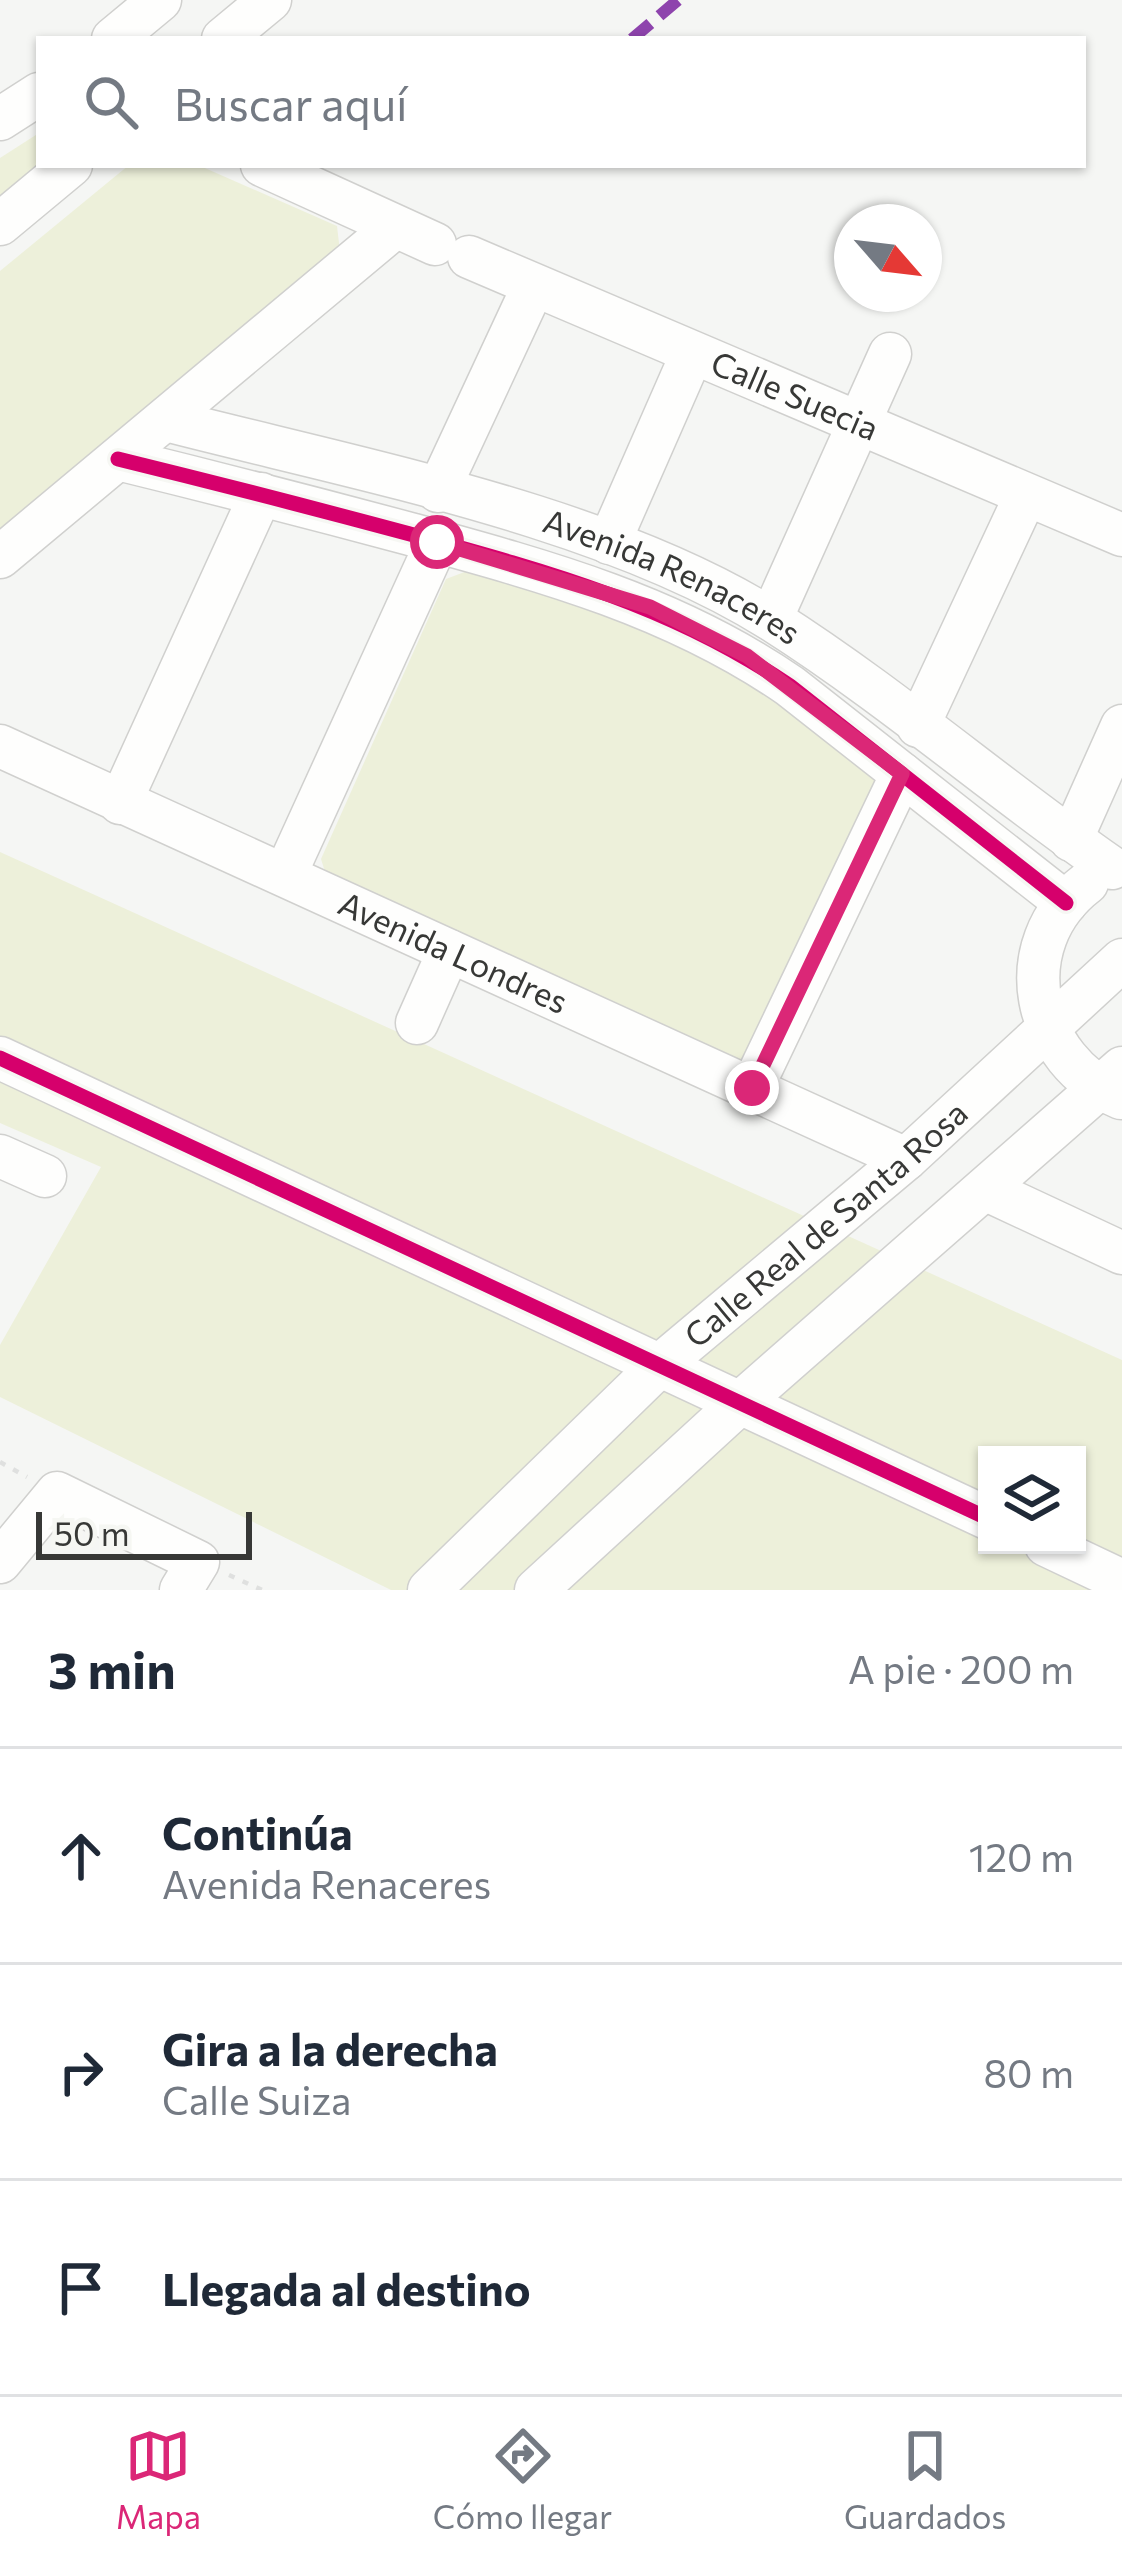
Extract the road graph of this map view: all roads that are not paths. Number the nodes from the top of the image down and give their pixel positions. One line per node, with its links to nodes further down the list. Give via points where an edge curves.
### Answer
1 (160, 0): 3 (street)
2 (270, 0): 4 (street)
3 (117, 36)
4 (227, 36)
5 (36, 96): 6 (street)
6 (0, 119)
7 (67, 168): 9 (street)
8 (268, 168): 10 (street, Calle Suecia)
9 (0, 224)
10 (395, 227): 11 (street, Calle Suecia); 14 (street)
11 (533, 286): 13 (street, Calle Suecia); 17 (street)
12 (890, 354): 15 (street)
13 (692, 356): 15 (street, Calle Suecia); 22 (street)
14 (166, 420): 16 (street); 17 (street, Avenida Renaceres)
15 (860, 423): 19 (street, Calle Suecia); 24 (street)
16 (118, 459): 18 (street, Avenida Renaceres); 23 (street)
17 (437, 490): 22 (street, Avenida Renaceres)
18 (261, 494): 21 (street, Avenida Renaceres); 29 (street)
19 (1026, 495): 20 (street, Calle Suecia); 25 (street)
20 (1122, 535)
21 (437, 542): 28 (street, Avenida Renaceres, via 650,607 747,656); 32 (street)
22 (609, 543): 24 (street, Avenida Renaceres)
23 (0, 557)
24 (771, 620): 25 (street, Avenida Renaceres)
25 (918, 726): 30 (street, Avenida Renaceres)
26 (1122, 726): 30 (street)
27 (0, 746): 29 (street, Avenida Londres)
28 (902, 774): 33 (street, Avenida Renaceres); 40 (street)
29 (120, 802): 32 (street, Avenida Londres)
30 (1071, 840): 31 (street, Avenida Renaceres)
31 (1117, 867): 33 (street, Avenida Renaceres)
32 (285, 875): 34 (street, Avenida Londres)
33 (1066, 903): 37 (street, Avenida Renaceres, via 1037,976)
34 (449, 951): 36 (street); 40 (street, Avenida Londres)
35 (1122, 960): 37 (street, Calle Real de Santa Rosa)
36 (417, 1023)
37 (1046, 1028): 39 (street, via 1059,1052); 42 (street, Calle Real de Santa Rosa)
38 (0, 1058): 46 (street)
39 (1114, 1085): 44 (street)
40 (752, 1088): 42 (street, Avenida Londres)
41 (0, 1156): 43 (street)
42 (906, 1159): 46 (street, Calle Real de Santa Rosa)
43 (45, 1176)
44 (987, 1190): 45 (street); 47 (street)
45 (1122, 1252)
46 (659, 1366): 47 (street); 53 (street, Calle Real de Santa Rosa)
47 (740, 1402): 48 (street); 54 (street)
48 (978, 1514)
49 (1066, 1554): 52 (street)
50 (0, 1562): 51 (street, via 57,1493)
51 (189, 1576)
52 (1122, 1580)
53 (429, 1590)
54 (536, 1590)

